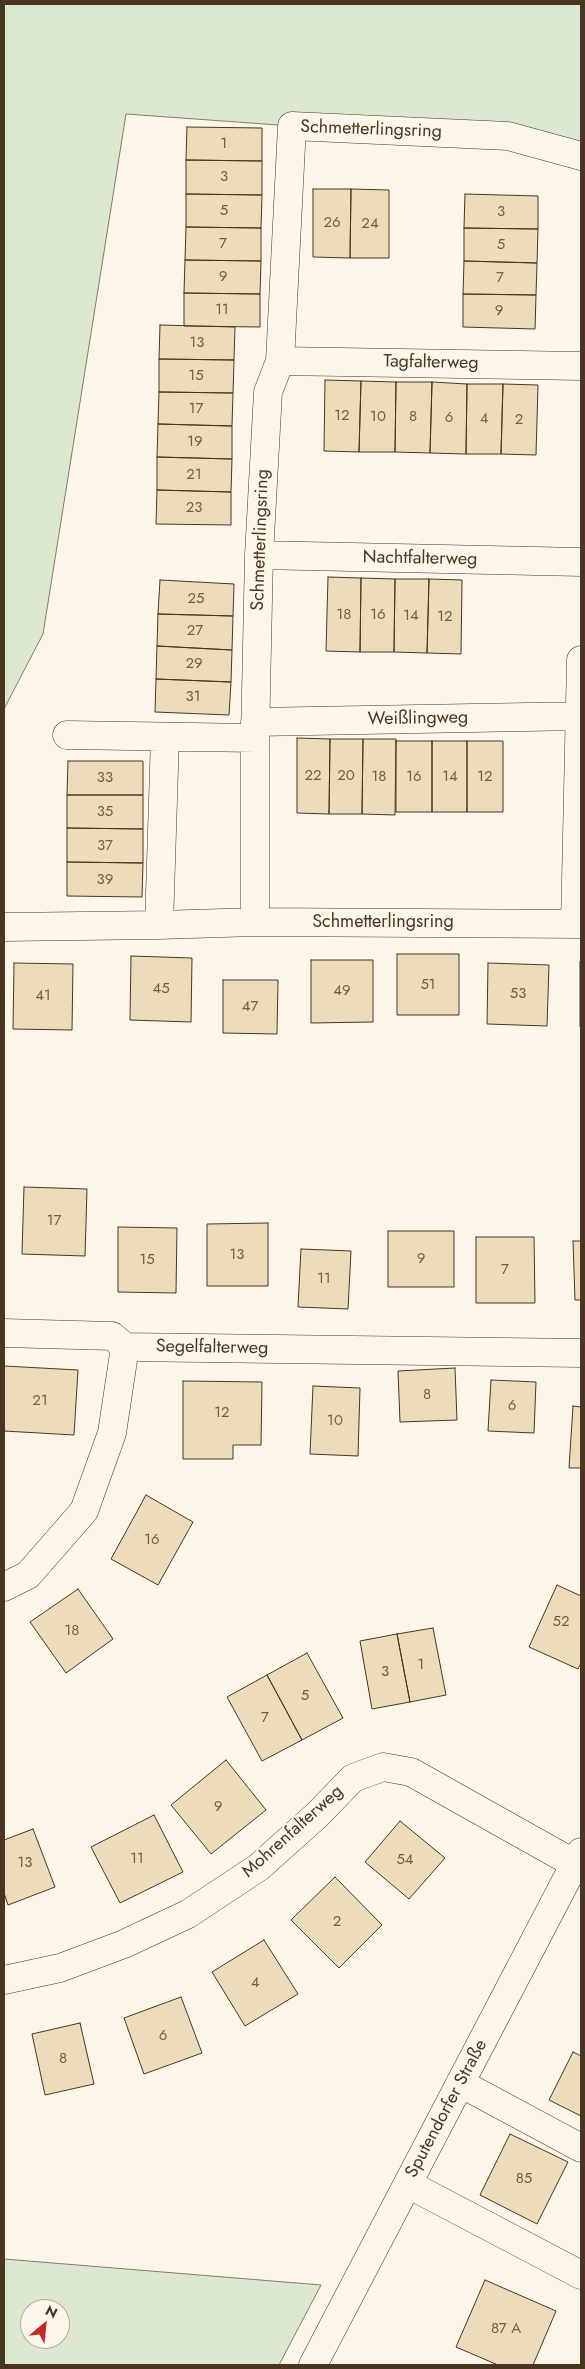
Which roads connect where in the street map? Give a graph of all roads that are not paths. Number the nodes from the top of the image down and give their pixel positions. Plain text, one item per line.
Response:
1 (581, 156) edge
2 (280, 361) junction
3 (581, 366) edge
4 (259, 555) junction
5 (581, 562) edge
6 (581, 660) edge
7 (581, 716) edge
8 (255, 730) junction
9 (67, 735) dead end
10 (165, 737) junction
11 (255, 922) junction
12 (578, 924) edge
13 (159, 925) junction
14 (4, 927) edge
15 (4, 1333) edge
16 (125, 1347) junction
17 (581, 1353) edge
18 (4, 1587) edge
19 (578, 1858) edge
20 (4, 1980) edge
21 (460, 2083) junction
22 (581, 2148) edge
23 (408, 2184) junction
24 (581, 2275) edge
25 (313, 2365) edge

1 - 2 street, Schmetterlingsring
2 - 3 street, Tagfalterweg
2 - 4 street, Schmetterlingsring
4 - 5 street, Nachtfalterweg
4 - 8 street, Schmetterlingsring
6 - 7 street
7 - 8 street, Weißlingweg
7 - 12 street
8 - 10 street, Weißlingweg
8 - 11 street, Schmetterlingsring
9 - 10 street, Weißlingweg
10 - 13 street
11 - 12 street, Schmetterlingsring
11 - 13 street
13 - 14 street
15 - 16 street
16 - 17 street, Segelfalterweg
16 - 18 street
19 - 20 street, Mohrenfalterweg
19 - 21 street, Sputendorfer Straße
21 - 22 street
21 - 23 street, Sputendorfer Straße
23 - 24 street
23 - 25 street, Sputendorfer Straße

